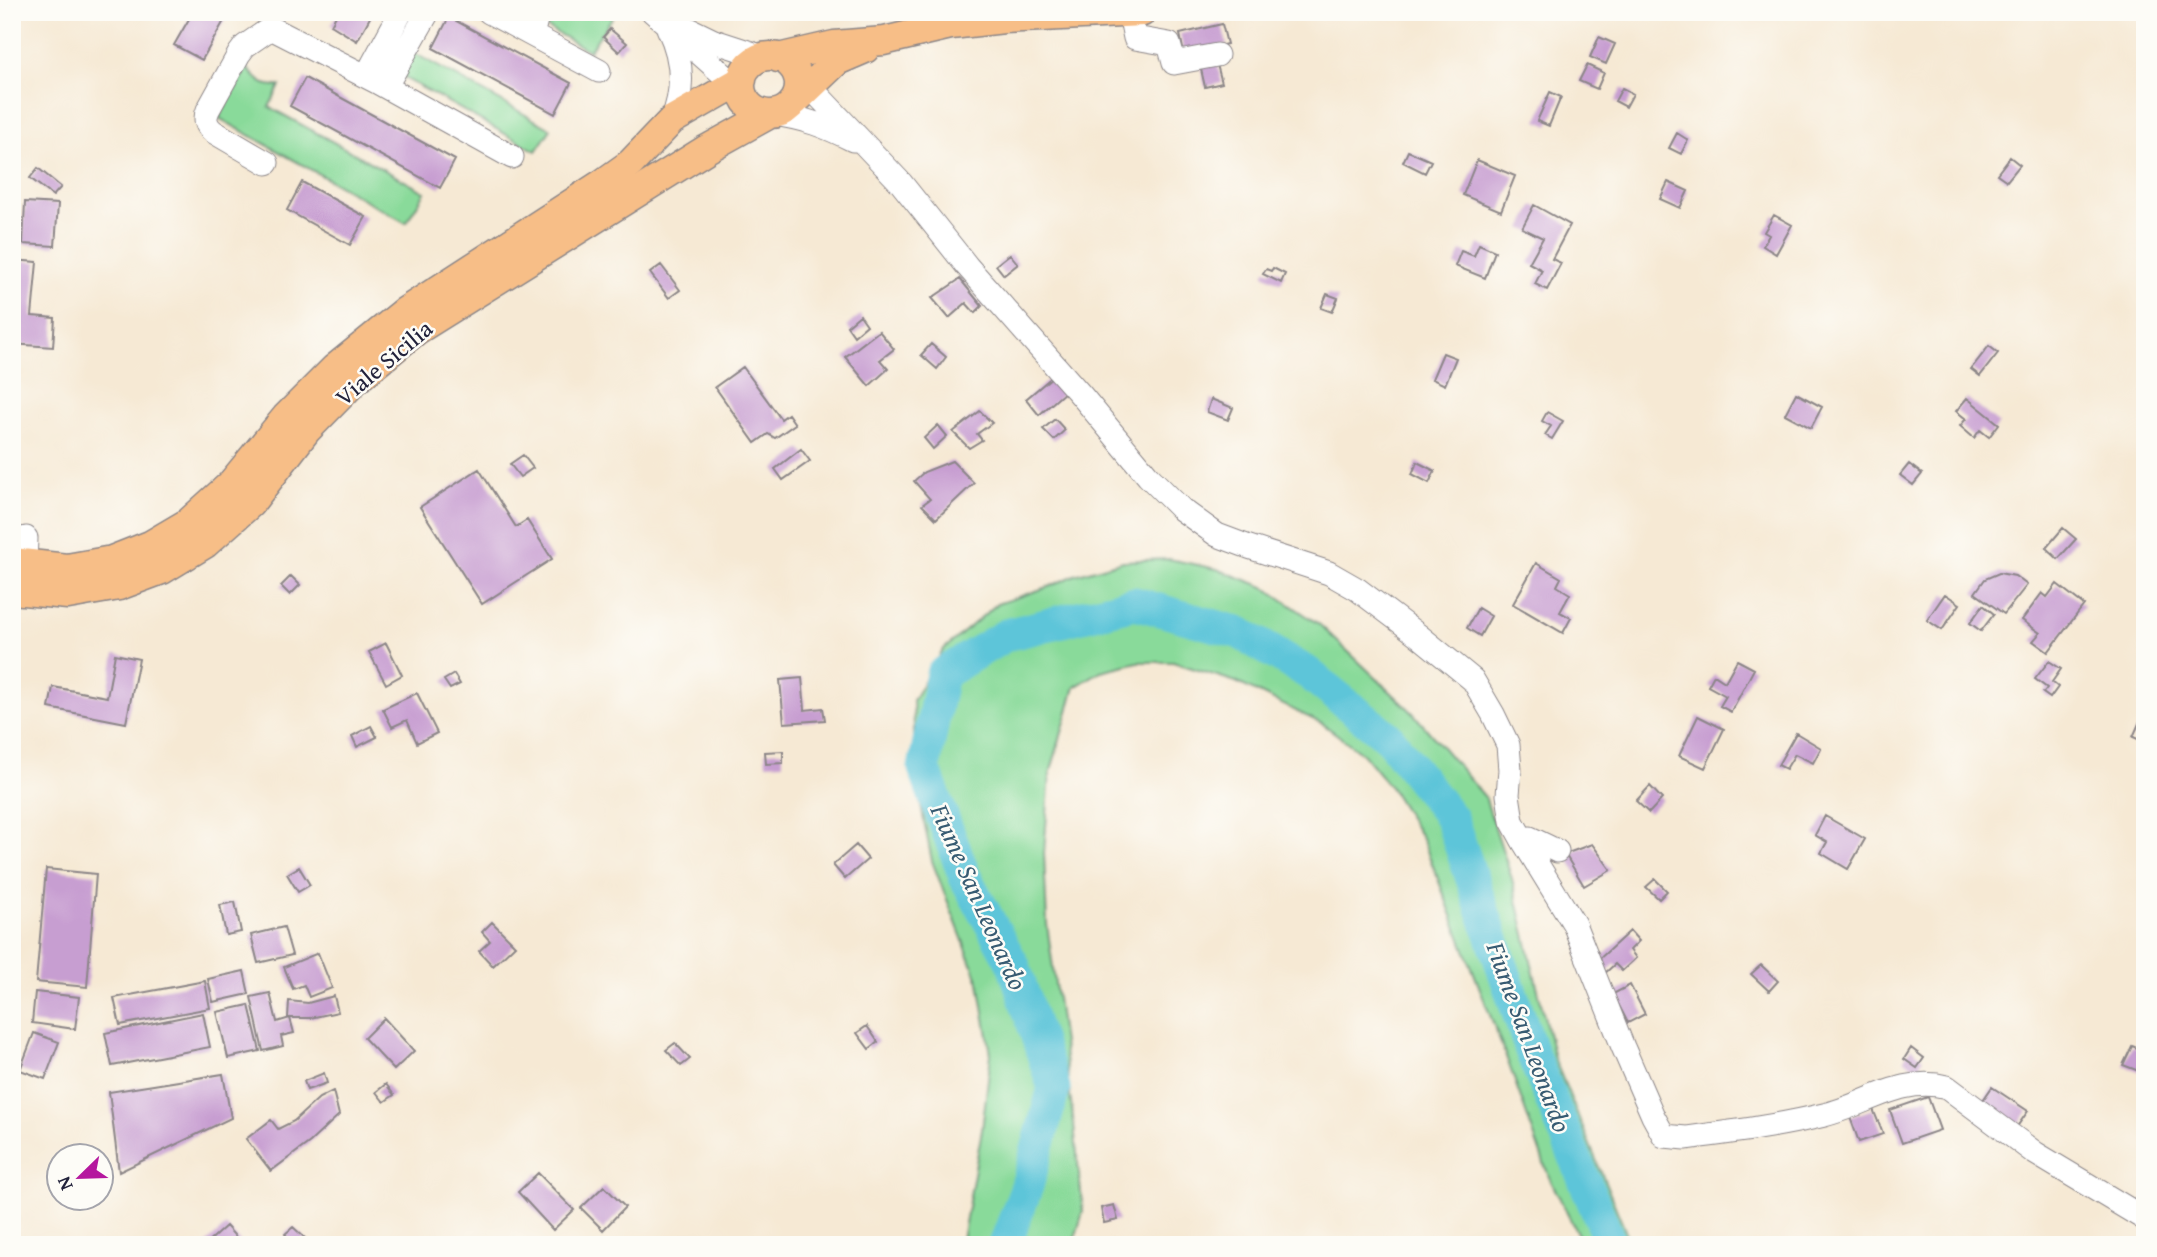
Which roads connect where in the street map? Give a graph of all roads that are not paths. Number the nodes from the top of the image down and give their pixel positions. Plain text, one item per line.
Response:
1 (401, 12) edge
2 (428, 12) edge
3 (489, 12) edge
4 (538, 12) edge
5 (1136, 13) edge
6 (658, 16) edge
7 (532, 35) junction
8 (884, 41) junction
9 (1217, 55) dead end
10 (599, 71) dead end
11 (375, 81) junction
12 (784, 86) junction
13 (740, 87) junction
14 (672, 120) junction
15 (870, 149) junction
16 (512, 157) dead end
17 (267, 163) dead end
18 (19, 564) edge
19 (1523, 841) junction
20 (1557, 851) dead end
21 (2145, 1219) edge

1 - 11 street
2 - 11 street
3 - 7 street
4 - 7 street
5 - 8 main road
5 - 9 street
6 - 12 street
6 - 13 street
6 - 14 street
7 - 10 street
8 - 12 main road
8 - 12 main road
11 - 16 street
11 - 17 street
12 - 13 main road
12 - 13 main road, Viale Sicilia
12 - 15 street
12 - 15 street
12 - 18 main road, Viale Sicilia
13 - 14 main road, Viale Sicilia
14 - 18 main road, Viale Sicilia
15 - 19 street
19 - 20 street
19 - 21 street

